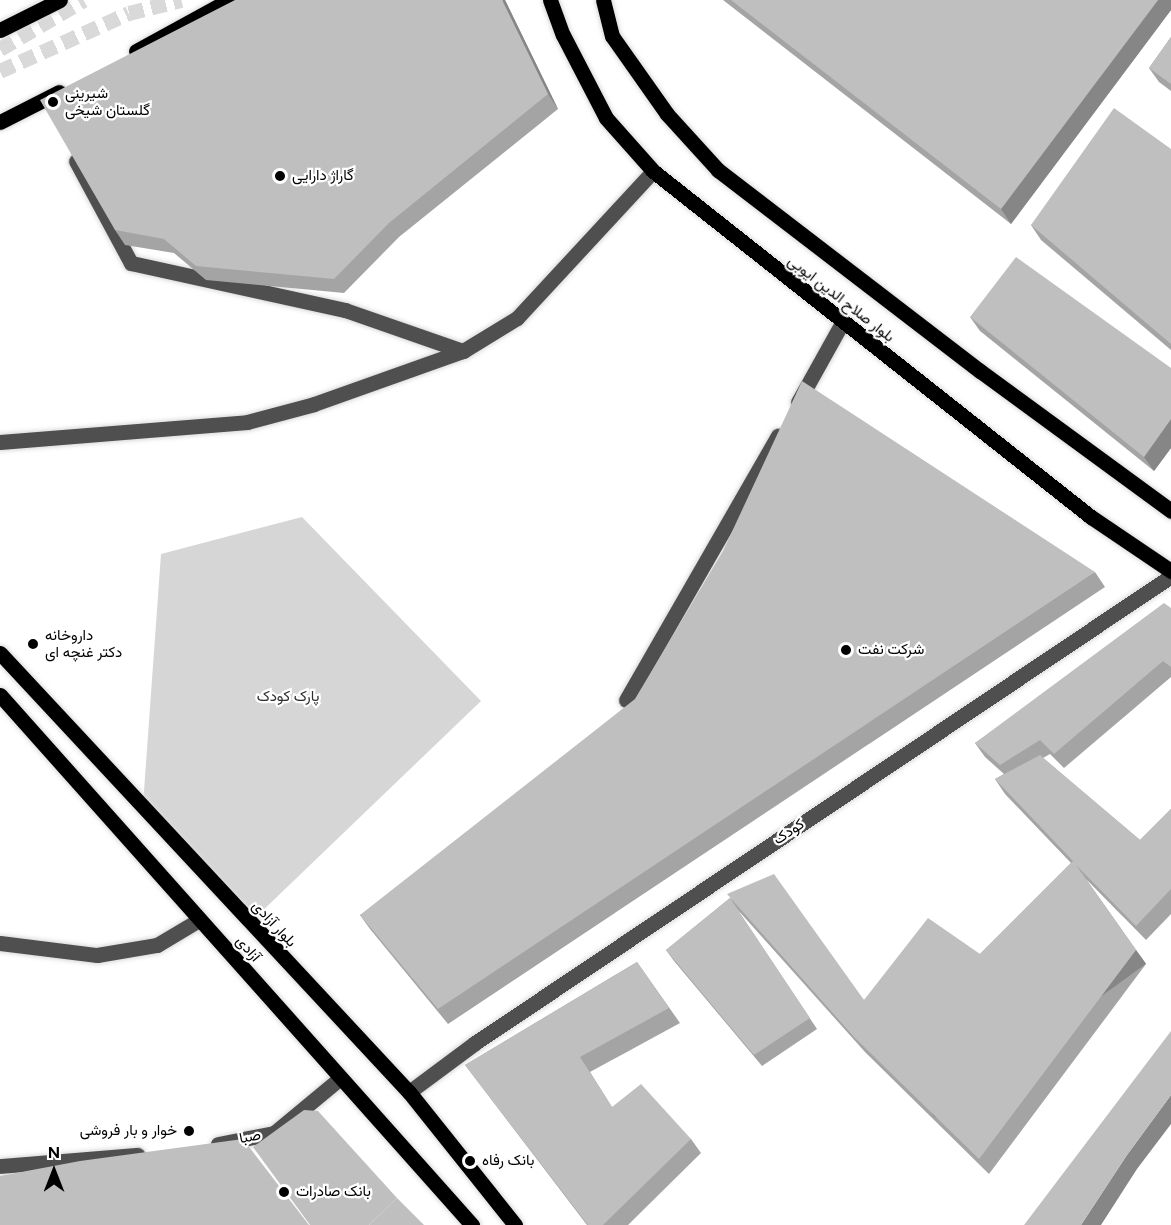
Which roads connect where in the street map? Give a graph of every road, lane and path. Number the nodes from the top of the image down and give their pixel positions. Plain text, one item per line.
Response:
1 (60, 0) edge
2 (229, 0) edge
3 (550, 0) edge
4 (603, 0) edge
5 (0, 30) edge
6 (120, 60) edge
7 (71, 86) edge
8 (0, 122) edge
9 (66, 144) edge
10 (653, 171) junction
11 (842, 323) junction
12 (463, 351) junction
13 (0, 442) edge
14 (1171, 511) edge
15 (1171, 571) edge
16 (1171, 576) edge
17 (0, 653) edge
18 (0, 695) edge
19 (626, 700) dead end
20 (199, 920) junction
21 (0, 943) edge
22 (339, 1079) junction
23 (409, 1092) junction
24 (199, 1147) edge
25 (153, 1153) edge
26 (0, 1166) edge
27 (472, 1225) edge
28 (515, 1225) edge

1 - 5 main road
2 - 6 main road
3 - 10 main road, بلوار صلاح الدین ایوبی
4 - 14 main road, بلوار صلاح الدین ایوبی
7 - 8 main road
9 - 12 street
10 - 11 main road, بلوار صلاح الدین ایوبی
10 - 12 street
11 - 15 main road, بلوار صلاح الدین ایوبی
11 - 19 street
12 - 13 street
16 - 23 street, کودک
17 - 23 main road, بلوار آزادی
18 - 20 main road, آزادی
20 - 21 street
20 - 22 main road, آزادی
22 - 24 street, صبا
22 - 27 main road, آزادی
23 - 28 main road, بلوار آزادی
25 - 26 street

